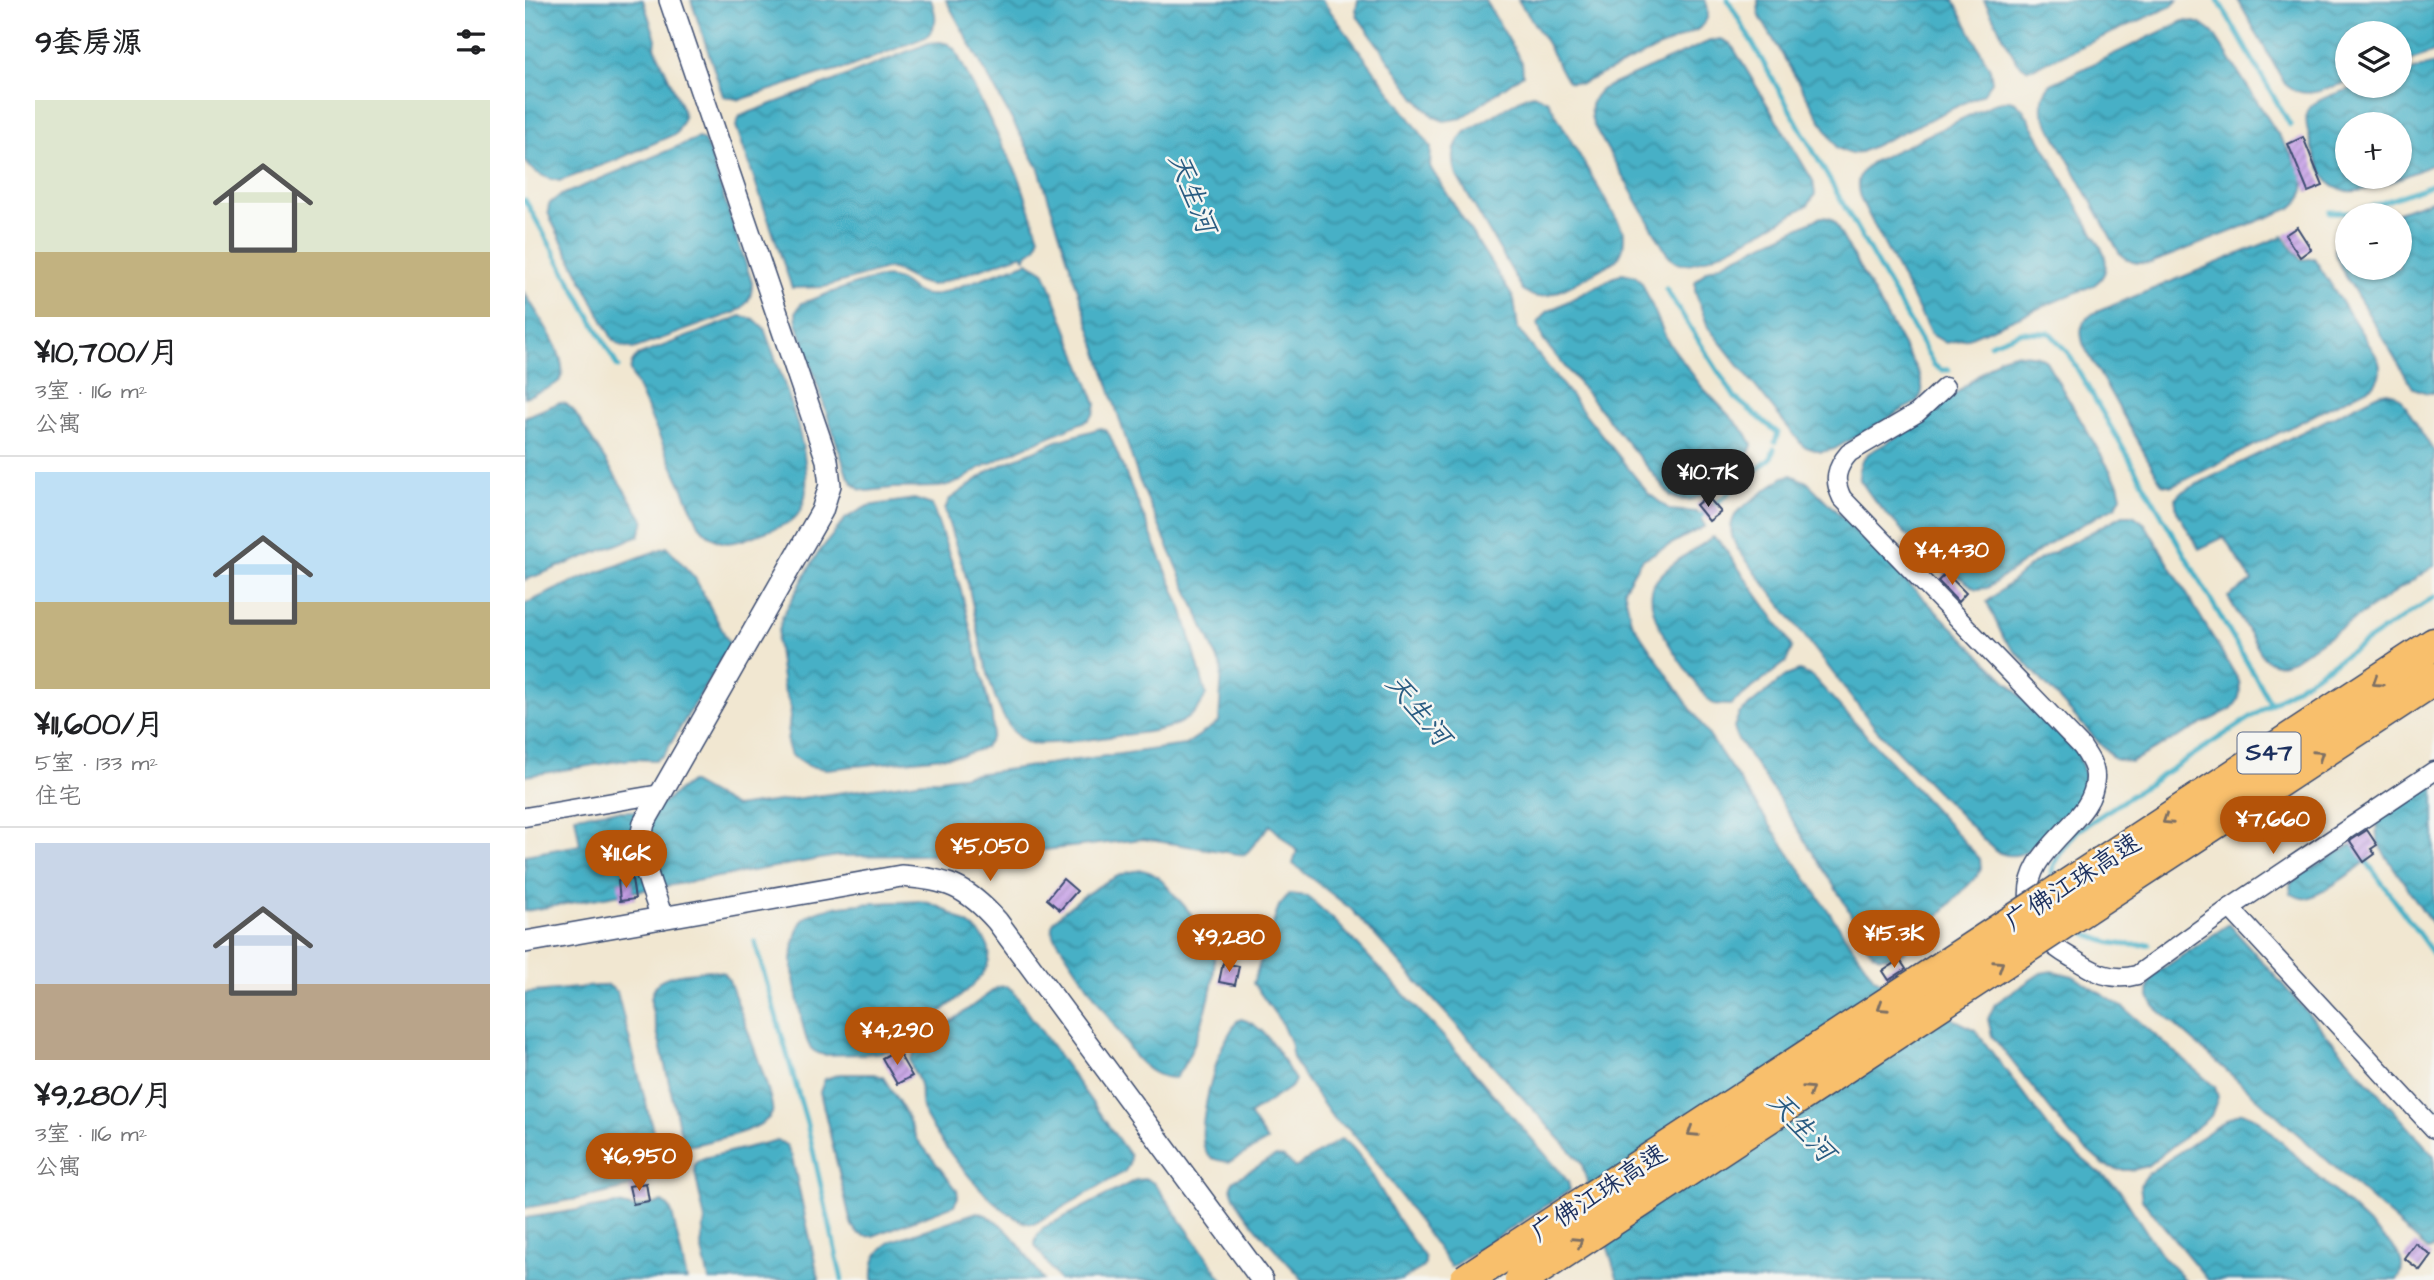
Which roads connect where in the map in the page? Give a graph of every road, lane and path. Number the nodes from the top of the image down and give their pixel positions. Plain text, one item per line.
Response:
1 (670, 0) edge
2 (1945, 387) dead end
3 (2434, 644) edge
4 (2434, 679) edge
5 (2434, 771) edge
6 (660, 794) junction
7 (525, 817) edge
8 (2111, 874) junction
9 (2230, 908) junction
10 (662, 918) junction
11 (525, 943) edge
12 (2434, 1129) edge
13 (1262, 1280) edge
14 (1466, 1280) edge
15 (1521, 1280) edge

1 - 6 street
2 - 9 street
3 -> 8 highway, 广佛江珠高速 / S47
8 -> 4 highway, 广佛江珠高速 / S47
5 - 9 street
6 - 7 street
6 - 10 street
8 -> 14 highway, 广佛江珠高速 / S47, bridge
15 -> 8 highway, 广佛江珠高速 / S47, bridge
9 - 12 street
10 - 11 street
10 - 13 street

